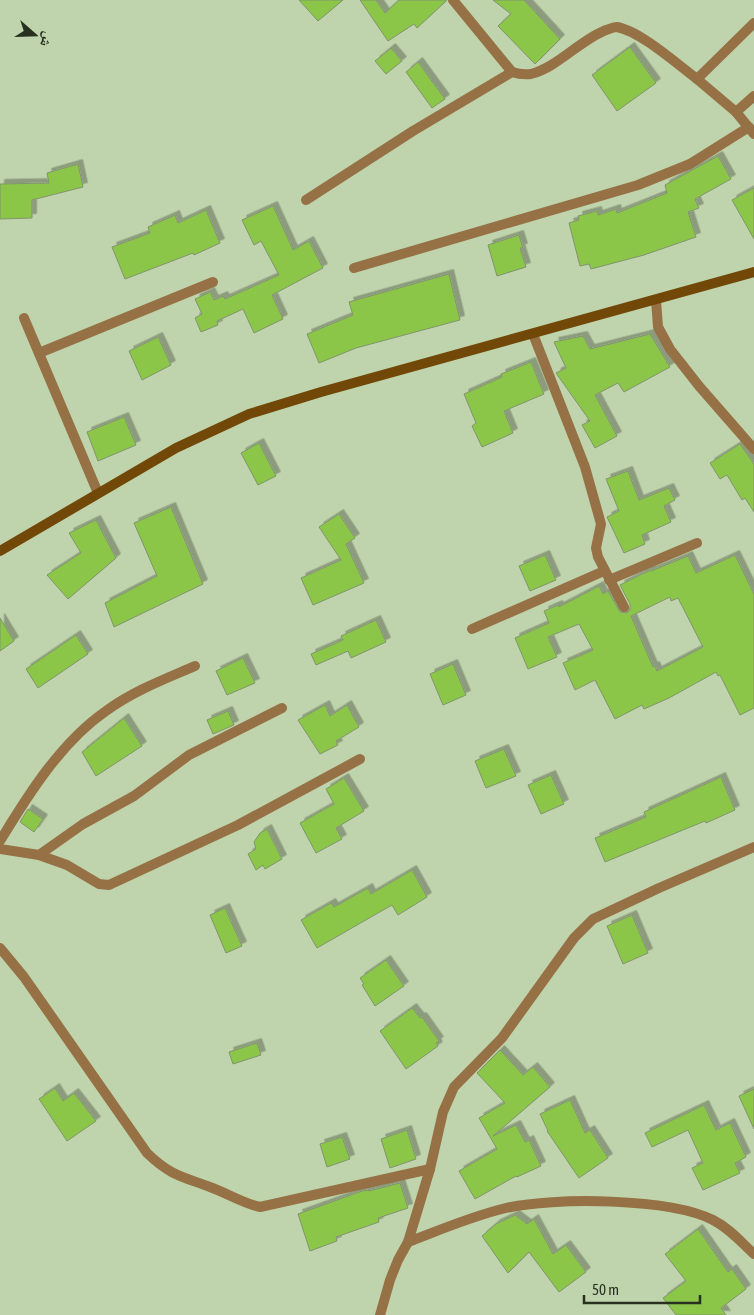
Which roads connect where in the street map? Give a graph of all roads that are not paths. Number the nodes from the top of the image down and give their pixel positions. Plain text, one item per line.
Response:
1 (453, 0) edge
2 (754, 23) edge
3 (512, 72) junction
4 (697, 79) junction
5 (754, 96) edge
6 (736, 112) junction
7 (751, 131) edge
8 (306, 200) dead end
9 (354, 268) dead end
10 (754, 272) edge
11 (213, 282) dead end
12 (656, 300) junction
13 (24, 318) dead end
14 (533, 334) junction
15 (39, 353) junction
16 (754, 449) edge
17 (98, 493) junction
18 (697, 543) dead end
19 (0, 551) edge
20 (607, 575) junction
21 (624, 607) dead end
22 (472, 629) dead end
23 (195, 666) dead end
24 (282, 708) dead end
25 (360, 759) dead end
26 (0, 841) edge
27 (754, 847) edge
28 (0, 849) edge
29 (39, 855) junction
30 (0, 948) edge
31 (430, 1169) junction
32 (408, 1242) junction
33 (754, 1254) edge
34 (380, 1315) edge

1 - 3 street
2 - 4 street
3 - 4 street
3 - 8 street
4 - 6 street
5 - 6 street
6 - 7 street
7 - 9 street
10 - 12 main road
11 - 15 street
12 - 14 main road
12 - 16 street
13 - 15 street
14 - 17 main road
14 - 20 street
15 - 17 street
17 - 19 main road
18 - 20 street
20 - 21 street
20 - 22 street
23 - 26 street
24 - 29 street
25 - 29 street
27 - 31 street
28 - 29 street
30 - 31 street
31 - 32 street
32 - 33 street
32 - 34 street

